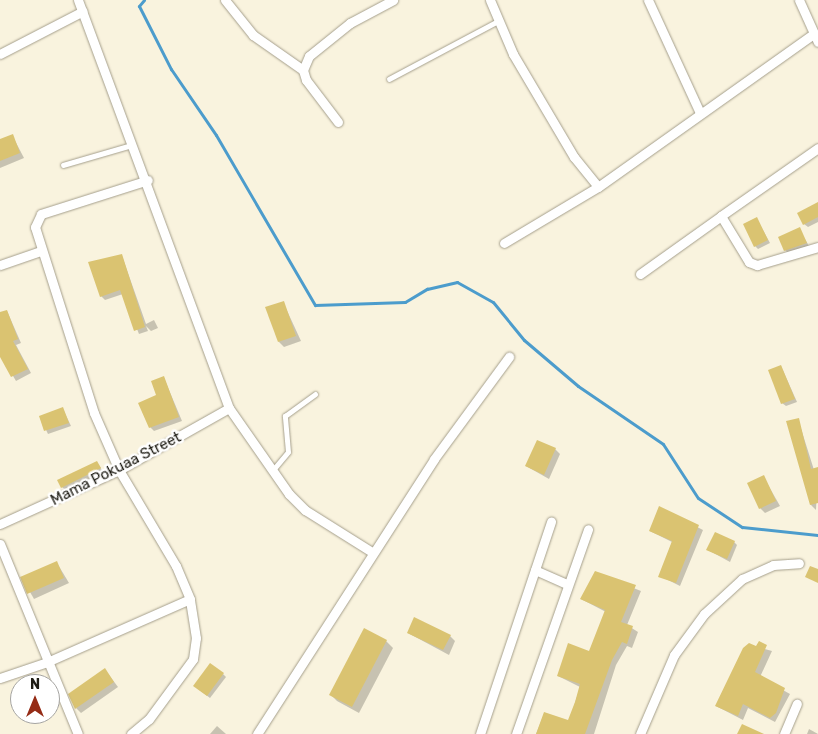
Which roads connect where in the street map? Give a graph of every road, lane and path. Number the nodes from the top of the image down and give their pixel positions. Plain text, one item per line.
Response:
1 (78, 0) edge
2 (225, 0) edge
3 (393, 0) edge
4 (490, 0) edge
5 (648, 0) edge
6 (799, 0) edge
7 (83, 11) junction
8 (498, 21) junction
9 (812, 35) junction
10 (818, 42) edge
11 (0, 54) edge
12 (303, 70) junction
13 (389, 79) dead end
14 (700, 113) junction
15 (338, 122) dead end
16 (135, 144) junction
17 (818, 148) edge
18 (63, 165) dead end
19 (148, 180) junction
20 (598, 187) junction
21 (721, 216) junction
22 (504, 243) dead end
23 (818, 247) edge
24 (41, 251) junction
25 (0, 265) edge
26 (640, 274) dead end
27 (509, 357) dead end
28 (315, 394) dead end
29 (229, 408) junction
30 (119, 470) junction
31 (272, 470) junction
32 (551, 522) dead end
33 (0, 524) edge
34 (588, 529) dead end
35 (0, 544) edge
36 (372, 552) junction
37 (799, 563) dead end
38 (535, 570) junction
39 (567, 584) junction
40 (190, 599) junction
41 (47, 662) junction
42 (0, 678) edge
43 (797, 704) dead end
44 (78, 734) edge
45 (131, 734) edge
46 (257, 734) edge
47 (480, 734) edge
48 (516, 734) edge
49 (640, 734) edge
50 (784, 734) edge

1 - 7 street
2 - 12 street
3 - 12 street
4 - 8 street
5 - 14 street
6 - 9 street
7 - 11 street
7 - 16 street
8 - 13 lane
8 - 20 street
9 - 10 street
9 - 14 street
12 - 15 street
14 - 20 street
16 - 18 lane
16 - 19 street
17 - 21 street
19 - 24 street
19 - 29 street
20 - 22 street
21 - 23 street
21 - 26 street
24 - 25 street
24 - 30 street
27 - 36 street
28 - 31 lane
29 - 30 street, Mama Pokuaa Street
29 - 31 street
30 - 33 street, Mama Pokuaa Street
30 - 40 street
31 - 36 street
32 - 38 street
34 - 39 street
35 - 41 street
36 - 46 street
37 - 49 street
38 - 39 street
38 - 47 street
39 - 48 street
40 - 41 street
40 - 45 street
41 - 42 street
41 - 44 street
43 - 50 street

